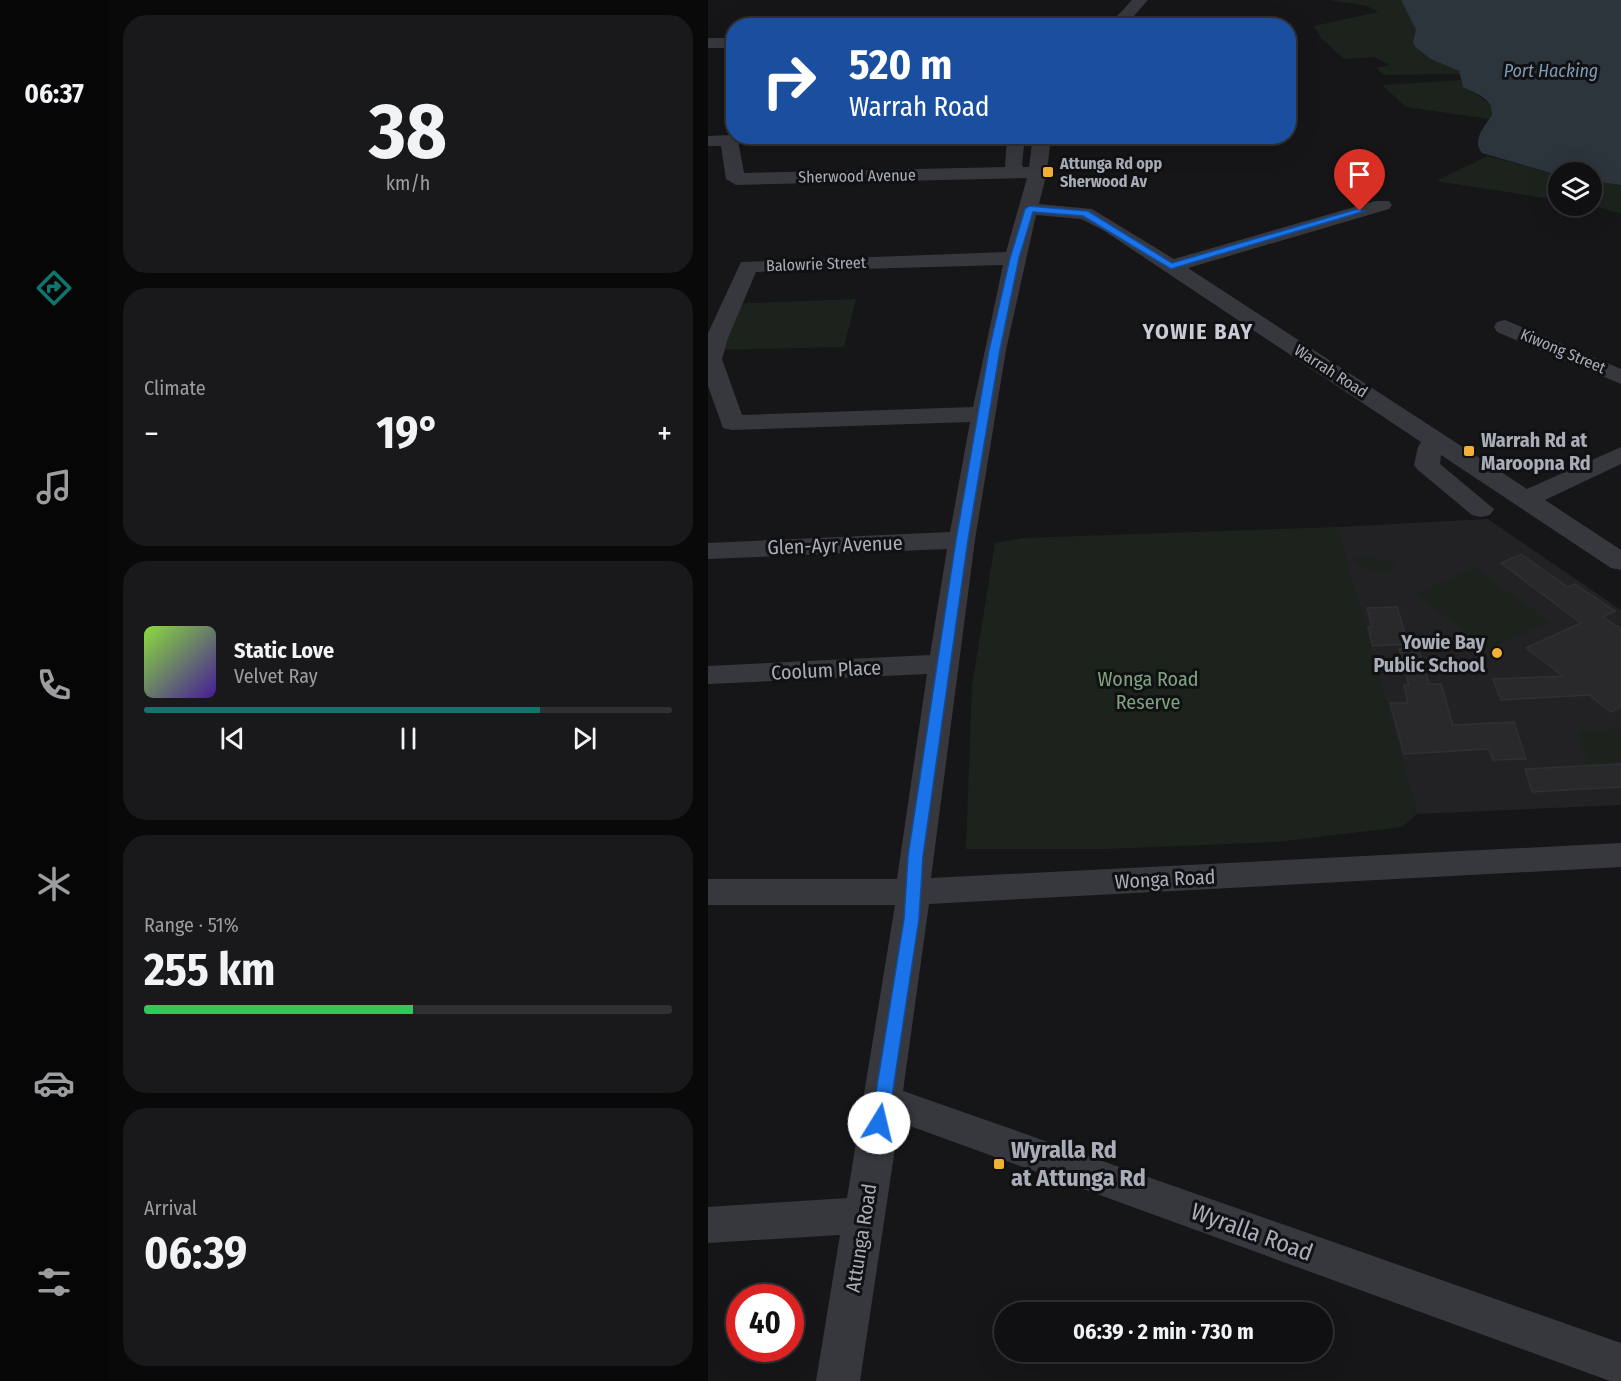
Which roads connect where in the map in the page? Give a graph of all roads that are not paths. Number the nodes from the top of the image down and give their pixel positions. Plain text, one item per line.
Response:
1 (1140, 0) edge
2 (1123, 18) edge
3 (708, 43) edge
4 (726, 43) edge
5 (726, 137) edge
6 (708, 141) edge
7 (732, 144) edge
8 (1015, 144) edge
9 (1041, 144) edge
10 (1016, 172) junction
11 (1038, 172) junction
12 (1382, 204) dead end
13 (1029, 209) junction
14 (1015, 258) junction
15 (1171, 266) junction
16 (1505, 327) dead end
17 (712, 338) edge
18 (1621, 377) edge
19 (983, 414) junction
20 (1441, 442) junction
21 (1621, 454) edge
22 (1527, 499) junction
23 (1481, 509) dead end
24 (962, 540) junction
25 (708, 551) edge
26 (1621, 562) edge
27 (943, 664) junction
28 (708, 675) edge
29 (1621, 855) edge
30 (708, 892) edge
31 (912, 892) junction
32 (883, 1100) junction
33 (865, 1215) junction
34 (708, 1225) edge
35 (1621, 1364) edge
36 (838, 1381) edge

1 - 2 street
3 - 4 street
5 - 6 street, Sherwood Avenue
7 - 10 street, Sherwood Avenue
8 - 10 street
9 - 11 street, Attunga Road
10 - 11 street, Sherwood Avenue
11 - 13 street, Attunga Road
12 - 15 street
13 - 14 street, Attunga Road
13 - 15 street, Warrah Road
14 - 17 street, Balowrie Street
14 - 19 street, Attunga Road
15 - 20 street, Warrah Road
16 - 18 street, Kiwong Street
17 - 19 street, Balowrie Street
19 - 24 street, Attunga Road
20 - 22 street, Warrah Road
20 - 23 street
21 - 22 street
22 - 26 street, Warrah Road
24 - 25 street, Glen-Ayr Avenue
24 - 27 street, Attunga Road
27 - 28 street, Coolum Place
27 - 31 street, Attunga Road
29 - 31 street, Wonga Road
30 - 31 street, Wonga Road
31 - 32 street, Attunga Road
32 - 33 street, Attunga Road
32 - 35 street, Wyralla Road
33 - 34 street
33 - 36 street, Attunga Road

